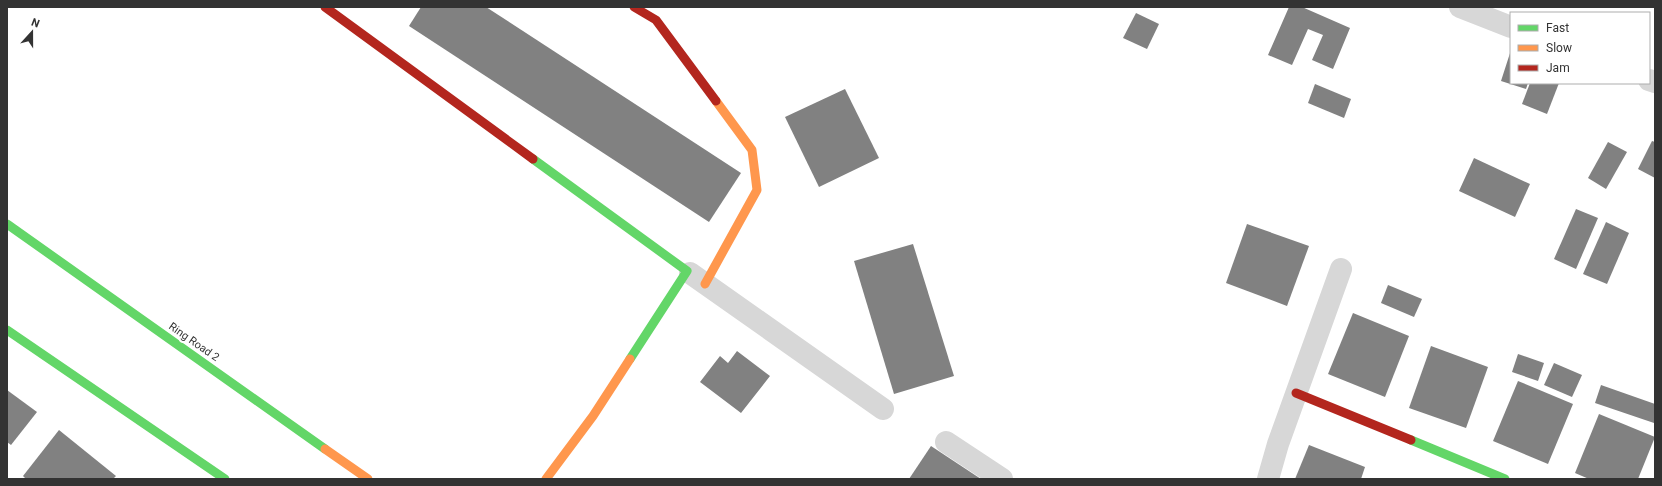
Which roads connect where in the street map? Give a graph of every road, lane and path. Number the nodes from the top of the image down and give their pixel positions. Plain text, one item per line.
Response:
1 (325, 7) edge
2 (634, 7) edge
3 (1460, 7) edge
4 (1510, 27) edge
5 (7, 224) edge
6 (1341, 269) dead end
7 (687, 271) junction
8 (705, 284) junction
9 (7, 330) edge
10 (1296, 393) junction
11 (883, 409) dead end
12 (946, 442) dead end
13 (225, 479) edge
14 (368, 479) edge
15 (546, 479) edge
16 (1002, 479) edge
17 (1268, 479) edge
18 (1505, 479) edge

1 - 7 street
2 - 8 street
3 - 4 street
5 - 14 street, Ring Road 2
6 - 10 street
7 - 8 street
7 - 15 street
8 - 11 street
9 - 13 street
10 - 17 street
10 - 18 street
12 - 16 street

